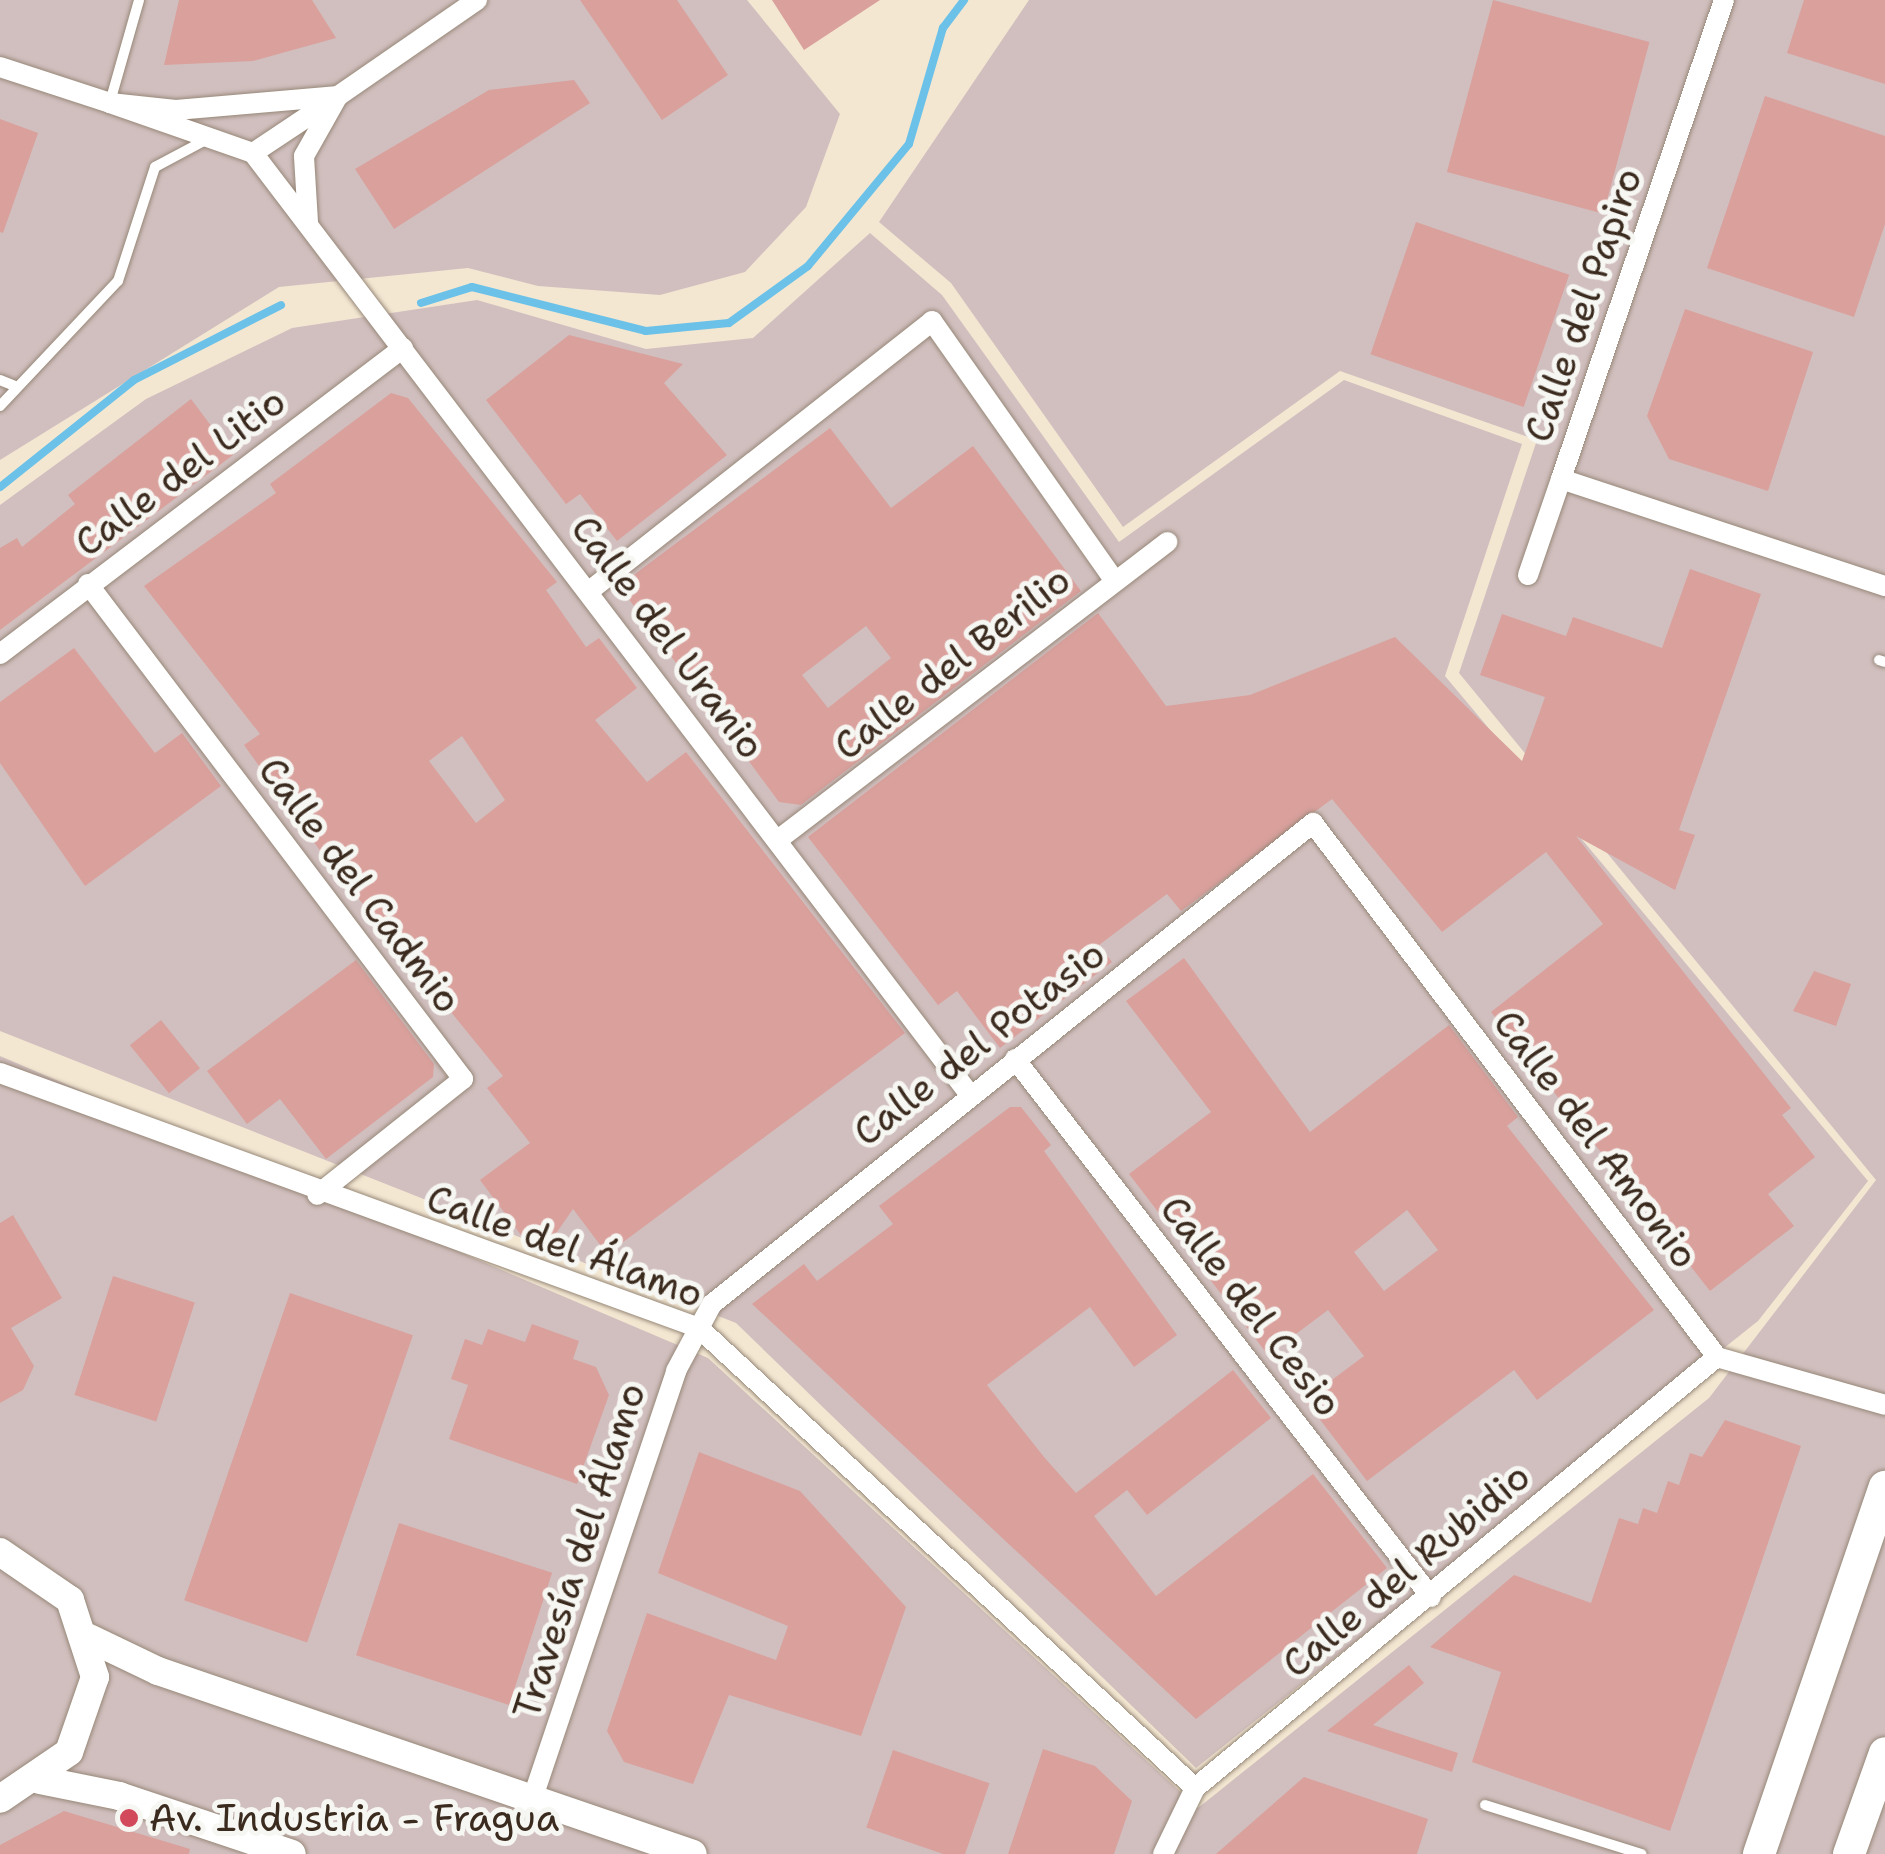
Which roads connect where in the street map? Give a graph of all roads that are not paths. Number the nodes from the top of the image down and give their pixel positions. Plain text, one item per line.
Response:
1 (139, 0) edge
2 (478, 0) edge
3 (1724, 0) edge
4 (0, 66) edge
5 (338, 96) junction
6 (110, 104) junction
7 (204, 141) junction
8 (253, 153) junction
9 (308, 224) junction
10 (403, 348) junction
11 (0, 380) edge
12 (16, 387) junction
13 (0, 406) edge
14 (1561, 479) junction
15 (1168, 542) dead end
16 (1528, 575) dead end
17 (1115, 581) junction
18 (88, 584) junction
19 (1885, 586) edge
20 (588, 592) junction
21 (0, 654) edge
22 (1313, 822) joint
23 (779, 840) junction
24 (1015, 1059) junction
25 (0, 1073) edge
26 (970, 1095) junction
27 (317, 1195) junction
28 (699, 1328) junction
29 (1716, 1357) junction
30 (1885, 1405) edge
31 (1885, 1487) edge
32 (0, 1552) edge
33 (1431, 1596) junction
34 (89, 1638) junction
35 (1885, 1753) edge
36 (40, 1780) junction
37 (1195, 1788) junction
38 (0, 1799) edge
39 (532, 1800) junction
40 (1485, 1805) dead end
41 (292, 1854) edge
42 (693, 1854) edge
43 (1163, 1854) edge
44 (1642, 1854) edge
45 (1759, 1854) edge
46 (1850, 1854) edge

1 - 6 lane
2 - 5 street
3 - 14 street, Calle del Papiro
4 - 6 street
5 - 6 street
5 - 8 street
5 - 9 street
6 - 7 street
7 - 8 street
7 - 12 lane
8 - 9 street, Calle del Uranio
9 - 10 street, Calle del Uranio
10 - 18 street, Calle del Litio
10 - 20 street, Calle del Uranio
11 - 12 lane
12 - 13 lane
14 - 16 street
14 - 19 street, Calle del Papiro
15 - 17 street, Calle del Berilio
17 - 20 street
17 - 23 street, Calle del Berilio
18 - 21 street, Calle del Litio
18 - 27 street, Calle del Cadmio
20 - 23 street, Calle del Uranio
22 - 24 street, Calle del Potasio
22 - 29 street, Calle del Amonio
23 - 26 street, Calle del Uranio
24 - 26 street, Calle del Potasio
24 - 33 street, Calle del Cesio
25 - 27 street, Calle del Álamo
26 - 28 street, Calle del Potasio
27 - 28 street, Calle del Álamo
28 - 37 street, Calle del Álamo
28 - 39 street, Travesía del Álamo
29 - 30 street
29 - 33 street, Calle del Rubidio
31 - 45 main road
32 - 34 street
33 - 37 street, Calle del Rubidio
34 - 36 street
34 - 39 street
35 - 46 main road
36 - 38 street
36 - 41 street
37 - 43 street, Calle del Rubidio
39 - 42 street
40 - 44 lane

